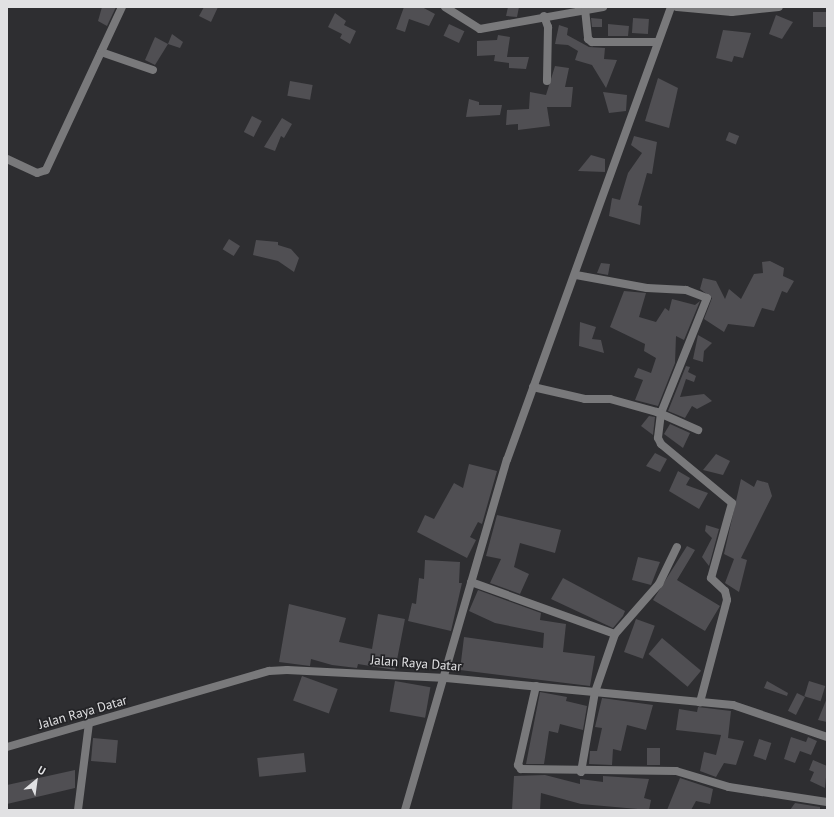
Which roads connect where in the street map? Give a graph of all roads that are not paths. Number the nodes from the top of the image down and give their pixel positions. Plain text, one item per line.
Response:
1 (122, 7) edge
2 (445, 7) edge
3 (603, 7) edge
4 (671, 7) edge
5 (677, 7) edge
6 (779, 7) edge
7 (585, 9) junction
8 (544, 16) junction
9 (656, 42) junction
10 (101, 52) junction
11 (152, 70) dead end
12 (547, 81) dead end
13 (7, 159) edge
14 (576, 274) junction
15 (533, 387) junction
16 (661, 413) junction
17 (698, 430) dead end
18 (677, 547) dead end
19 (471, 582) junction
20 (615, 634) junction
21 (446, 678) junction
22 (536, 686) junction
23 (595, 692) junction
24 (700, 702) junction
25 (89, 723) junction
26 (827, 737) edge
27 (7, 747) edge
28 (581, 772) junction
29 (827, 802) edge
30 (78, 810) edge
31 (405, 810) edge

1 - 10 street
2 - 8 street
3 - 7 street
4 - 9 street
5 - 6 street
7 - 8 street
7 - 9 street
8 - 12 street
9 - 14 street
10 - 11 street
10 - 13 street
14 - 15 street
14 - 16 street
15 - 16 street
15 - 19 street
16 - 17 street
16 - 24 street
18 - 20 street
19 - 20 street
19 - 21 street
20 - 23 street
21 - 22 street, Jalan Raya Datar
21 - 25 street, Jalan Raya Datar
21 - 31 street
22 - 23 street, Jalan Raya Datar
22 - 28 street
23 - 24 street, Jalan Raya Datar
23 - 28 street
24 - 26 street, Jalan Raya Datar
25 - 27 street, Jalan Raya Datar
25 - 30 street
28 - 29 street

